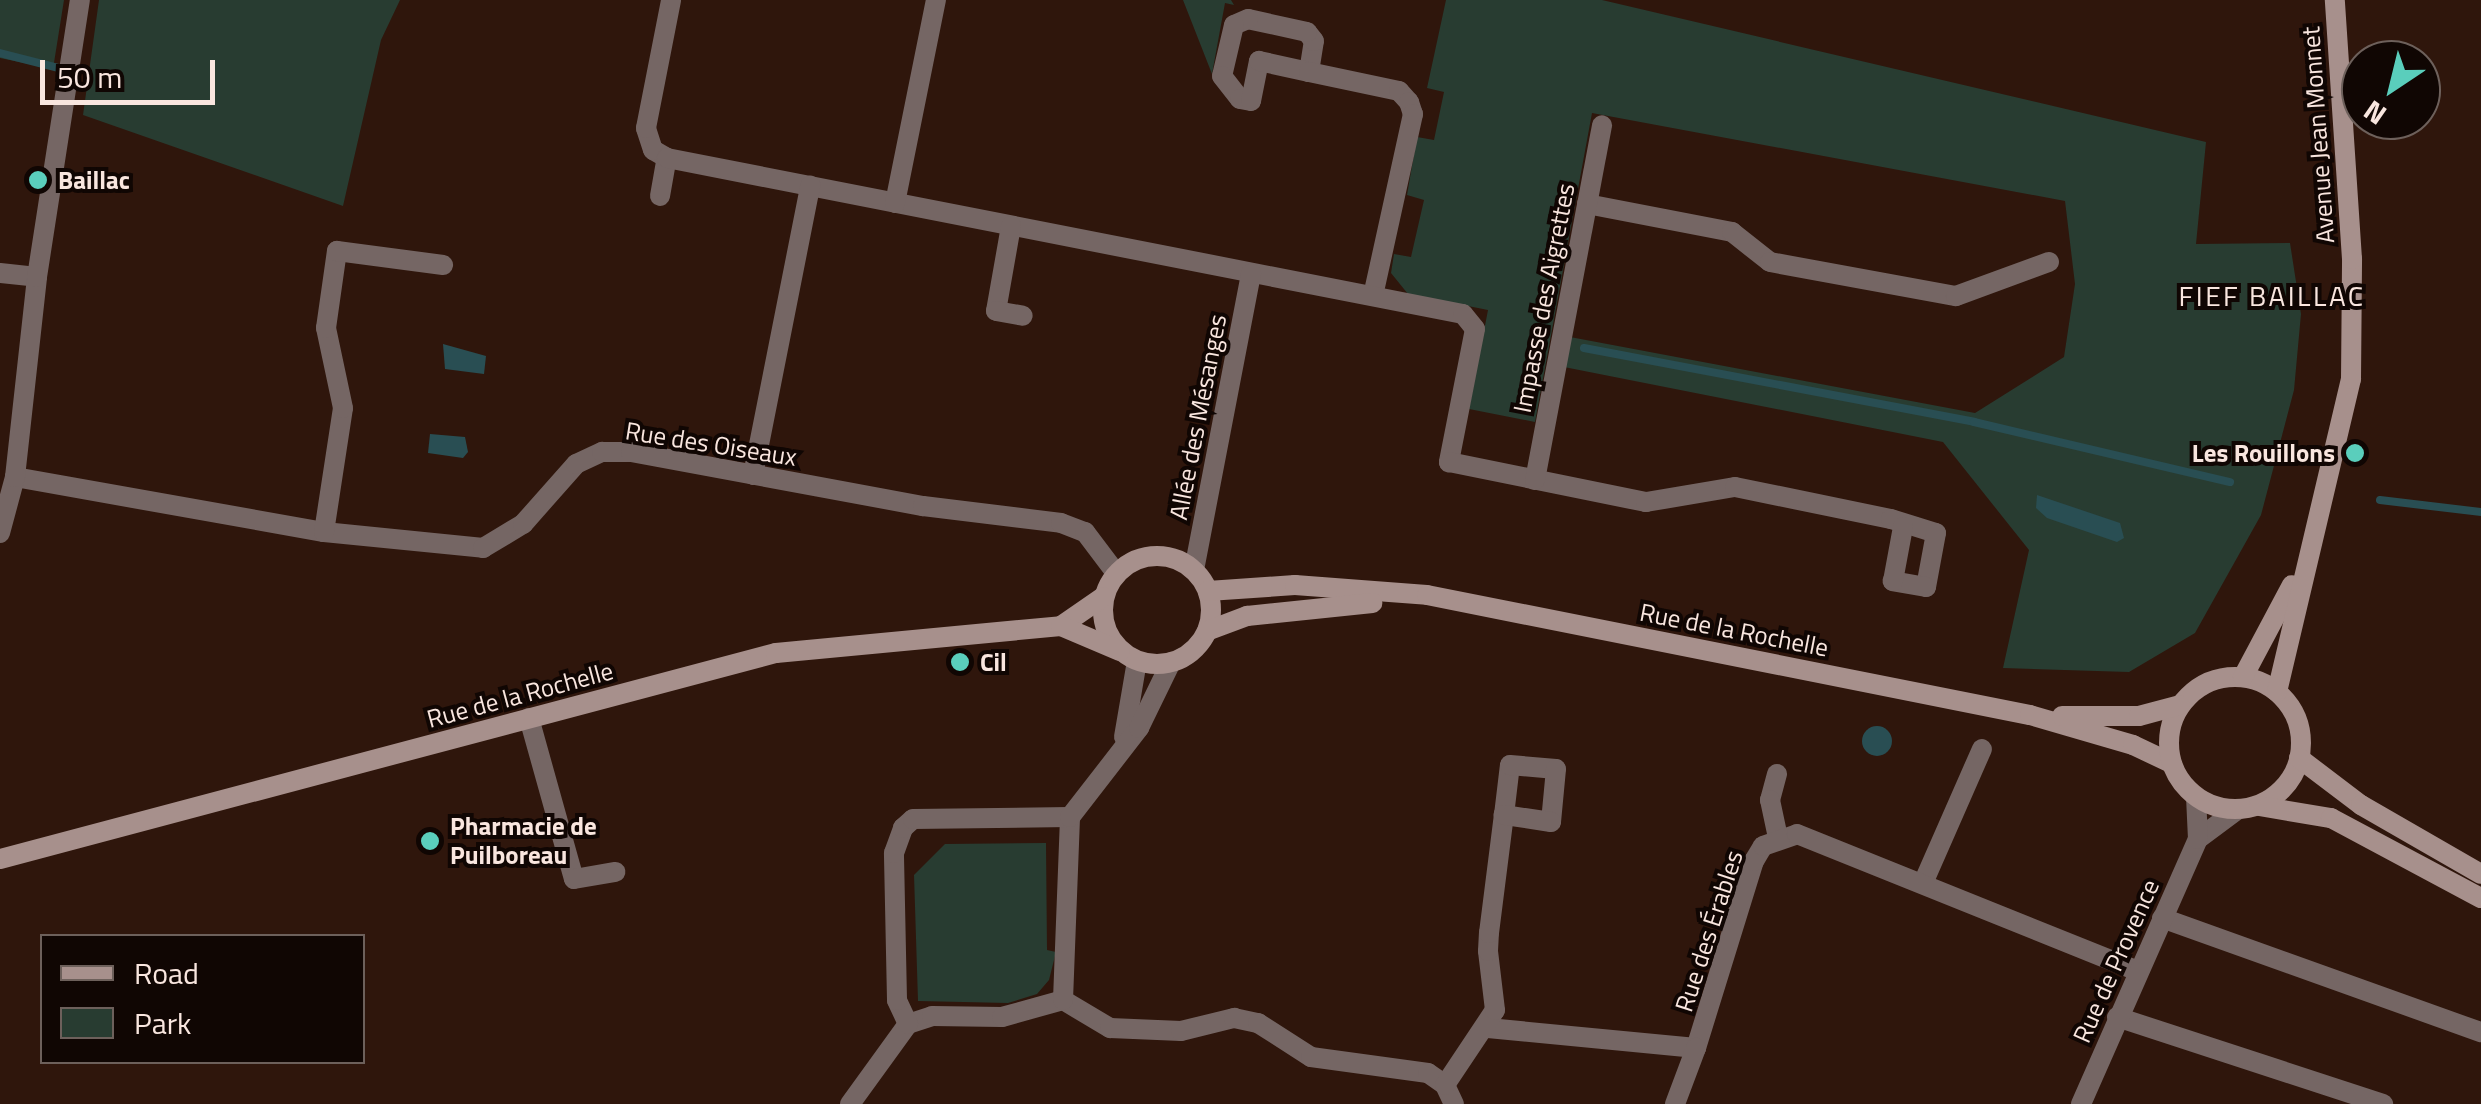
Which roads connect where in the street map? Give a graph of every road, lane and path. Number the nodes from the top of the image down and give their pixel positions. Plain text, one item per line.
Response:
1 (80, 0) edge
2 (670, 0) edge
3 (936, 0) edge
4 (2334, 0) edge
5 (1309, 72) junction
6 (1602, 125) dead end
7 (667, 158) junction
8 (810, 186) junction
9 (660, 196) dead end
10 (896, 203) junction
11 (1587, 204) junction
12 (1011, 226) junction
13 (2049, 262) dead end
14 (443, 265) dead end
15 (0, 273) edge
16 (1251, 273) junction
17 (37, 277) junction
18 (1374, 296) junction
19 (1023, 316) dead end
20 (753, 475) junction
21 (15, 477) junction
22 (1534, 480) junction
23 (1903, 527) dead end
24 (0, 532) edge
25 (324, 532) junction
26 (2304, 561) junction
27 (1194, 570) junction
28 (1116, 572) junction
29 (1208, 590) junction
30 (1428, 595) junction
31 (1103, 597) junction
32 (1062, 626) junction
33 (1207, 630) junction
34 (1129, 656) junction
35 (1171, 662) junction
36 (2243, 678) junction
37 (2277, 692) junction
38 (2180, 706) junction
39 (2030, 714) junction
40 (529, 718) junction
41 (1121, 745) junction
42 (1982, 749) dead end
43 (2300, 758) junction
44 (2171, 763) junction
45 (1777, 774) dead end
46 (2196, 798) junction
47 (2247, 808) junction
48 (1504, 815) dead end
49 (1070, 817) junction
50 (1778, 838) junction
51 (2198, 839) junction
52 (0, 859) edge
53 (615, 872) dead end
54 (2481, 874) edge
55 (1924, 882) junction
56 (2481, 898) edge
57 (2162, 918) junction
58 (2137, 971) junction
59 (1063, 1000) junction
60 (2117, 1017) junction
61 (908, 1024) junction
62 (1488, 1028) junction
63 (2481, 1032) edge
64 (1696, 1048) junction
65 (1449, 1095) edge
66 (2332, 1096) edge
67 (850, 1104) edge
68 (1675, 1104) edge
69 (2082, 1104) edge
70 (2383, 1104) edge

1 - 17 street
2 - 7 street
3 - 10 street
4 - 26 main road, Avenue Jean Monnet
5 - 5 street
5 - 18 street
6 - 11 street, Impasse des Aigrettes
7 - 8 street
7 - 9 street
8 - 10 street
8 - 20 street
10 - 12 street
11 - 13 street
11 - 22 street, Impasse des Aigrettes
12 - 16 street
12 - 19 street
14 - 25 street
15 - 17 street
16 - 18 street
16 - 27 street, Allée des Mésanges
17 - 21 street
18 - 22 street
20 - 25 street, Rue des Oiseaux
20 - 28 street, Rue des Oiseaux
21 - 24 street
21 - 25 street, Rue des Oiseaux
22 - 23 street
26 - 36 main road, Avenue Jean Monnet
26 - 37 main road, Avenue Jean Monnet
27 - 28 main road
27 - 29 main road
28 - 31 main road
29 - 30 main road, Rue de la Rochelle
29 - 33 main road
30 - 33 main road, Rue de la Rochelle
30 - 39 main road, Rue de la Rochelle
31 - 32 main road
31 - 34 main road
32 - 34 main road, Rue de la Rochelle
32 - 40 main road, Rue de la Rochelle
33 - 35 main road
34 - 35 main road
34 - 41 street
35 - 41 street
36 - 37 main road
36 - 38 main road
37 - 43 main road
38 - 39 main road, Rue de la Rochelle
38 - 44 main road
39 - 44 main road, Rue de la Rochelle
40 - 52 main road, Rue de la Rochelle
40 - 53 street
41 - 49 street
42 - 55 street
43 - 47 main road
43 - 54 main road
44 - 46 main road
45 - 50 street, Rue des Érables
46 - 47 main road
46 - 51 street, Rue de Provence
47 - 51 street, Rue de Provence
47 - 56 main road
48 - 62 street
49 - 59 street
49 - 61 street
50 - 55 street, Rue des Érables
50 - 64 street, Rue des Érables
51 - 57 street, Rue de Provence
55 - 58 street, Rue des Érables
57 - 58 street, Rue de Provence
57 - 63 street
58 - 60 street, Rue de Provence
59 - 61 street
59 - 65 street
60 - 66 street
60 - 69 street, Rue de Provence
61 - 67 street
62 - 64 street, Rue des Érables
62 - 65 street
64 - 68 street, Rue des Érables
66 - 70 street

